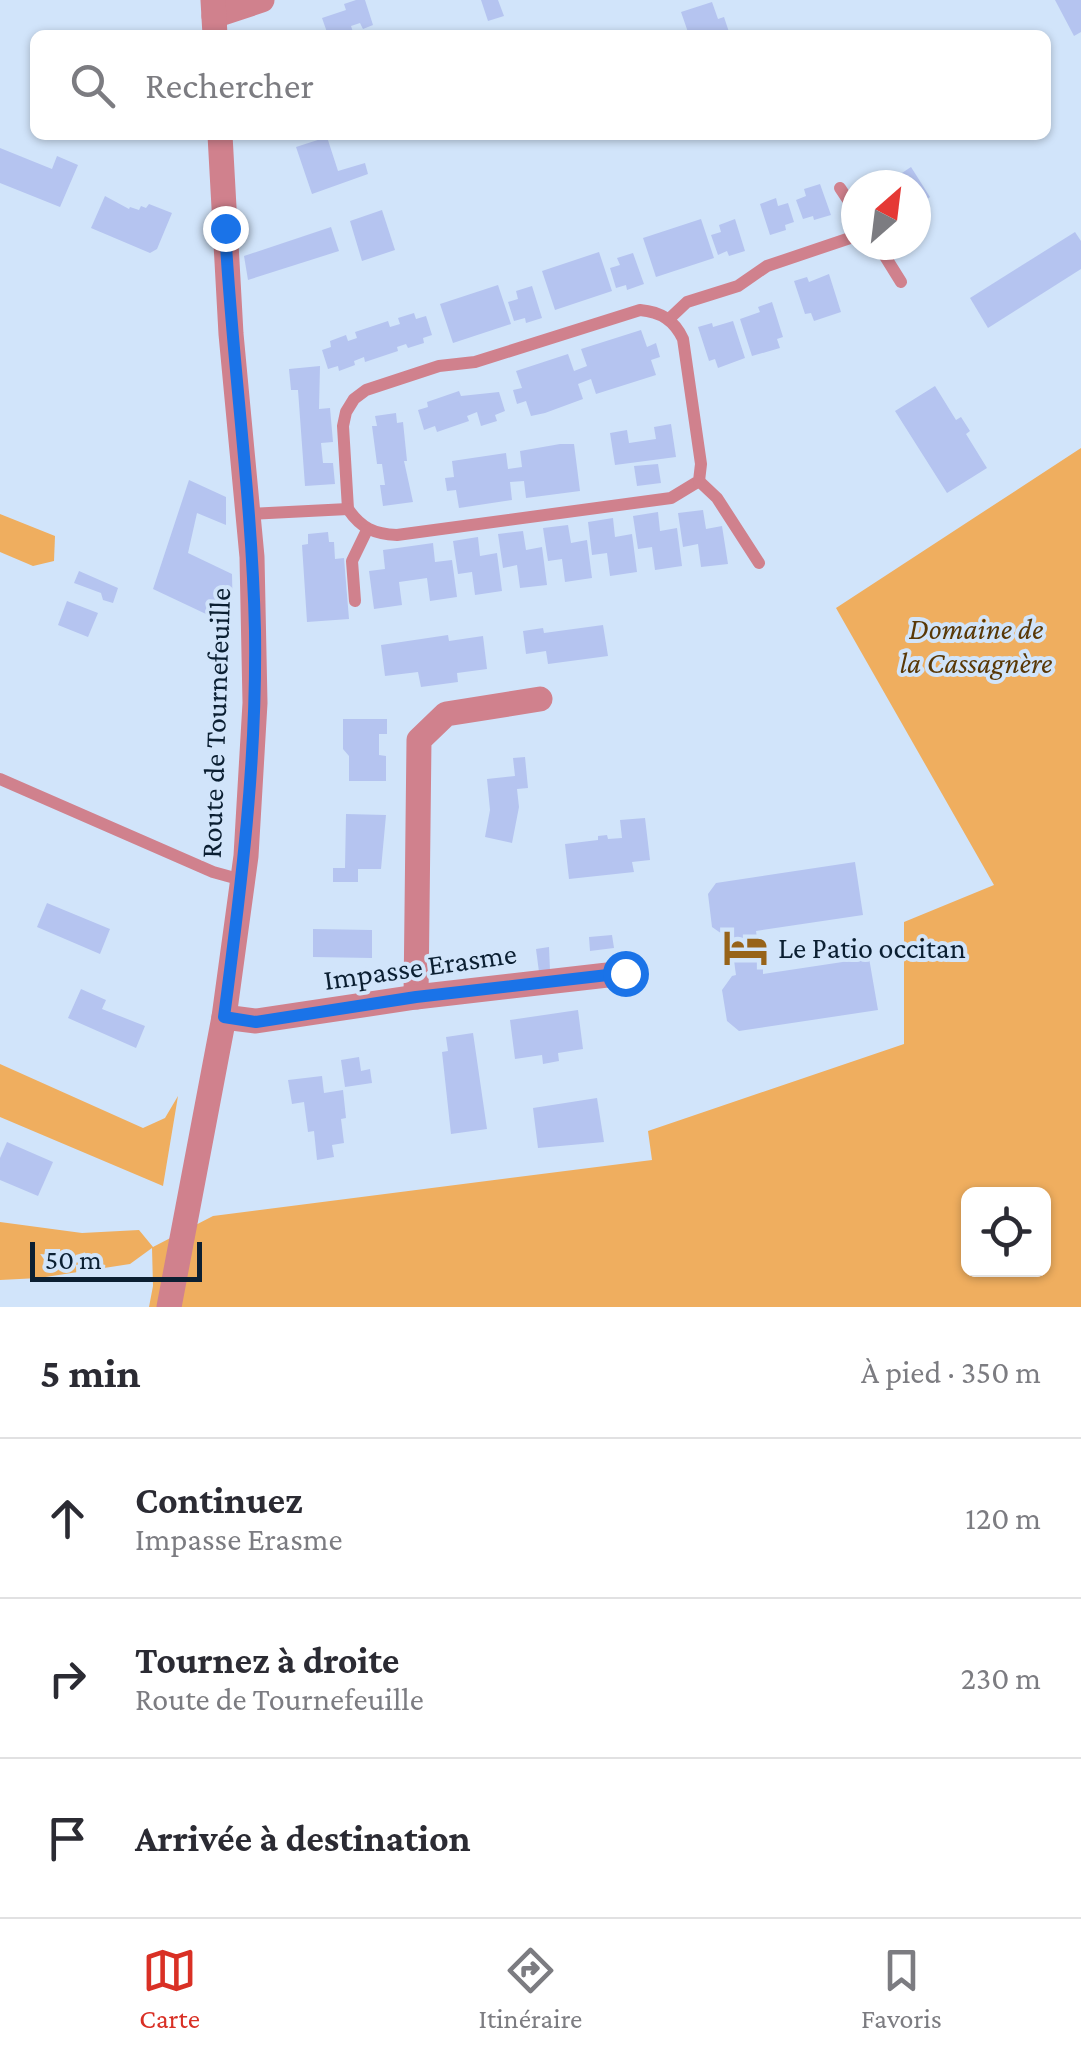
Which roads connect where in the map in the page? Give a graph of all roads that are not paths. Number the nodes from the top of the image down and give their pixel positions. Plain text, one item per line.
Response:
1 (262, 0) edge
2 (214, 17) edge
3 (220, 140) edge
4 (841, 241) edge
5 (887, 260) edge
6 (901, 282) dead end
7 (668, 319) junction
8 (698, 481) junction
9 (348, 509) junction
10 (249, 514) junction
11 (367, 530) junction
12 (759, 564) dead end
13 (355, 600) dead end
14 (540, 700) dead end
15 (0, 779) edge
16 (242, 880) junction
17 (625, 973) dead end
18 (416, 997) junction
19 (224, 1017) junction
20 (169, 1307) edge

1 - 2 street
3 - 10 street, Route de Tournefeuille
4 - 7 lane
5 - 6 lane
7 - 8 lane
7 - 9 lane
8 - 11 lane
8 - 12 lane
9 - 10 lane
9 - 11 lane
10 - 16 street, Route de Tournefeuille
11 - 13 lane
14 - 18 street
15 - 16 lane
16 - 19 street, Route de Tournefeuille
17 - 18 street, Impasse Erasme
18 - 19 street, Impasse Erasme
19 - 20 street, Route de Tournefeuille

